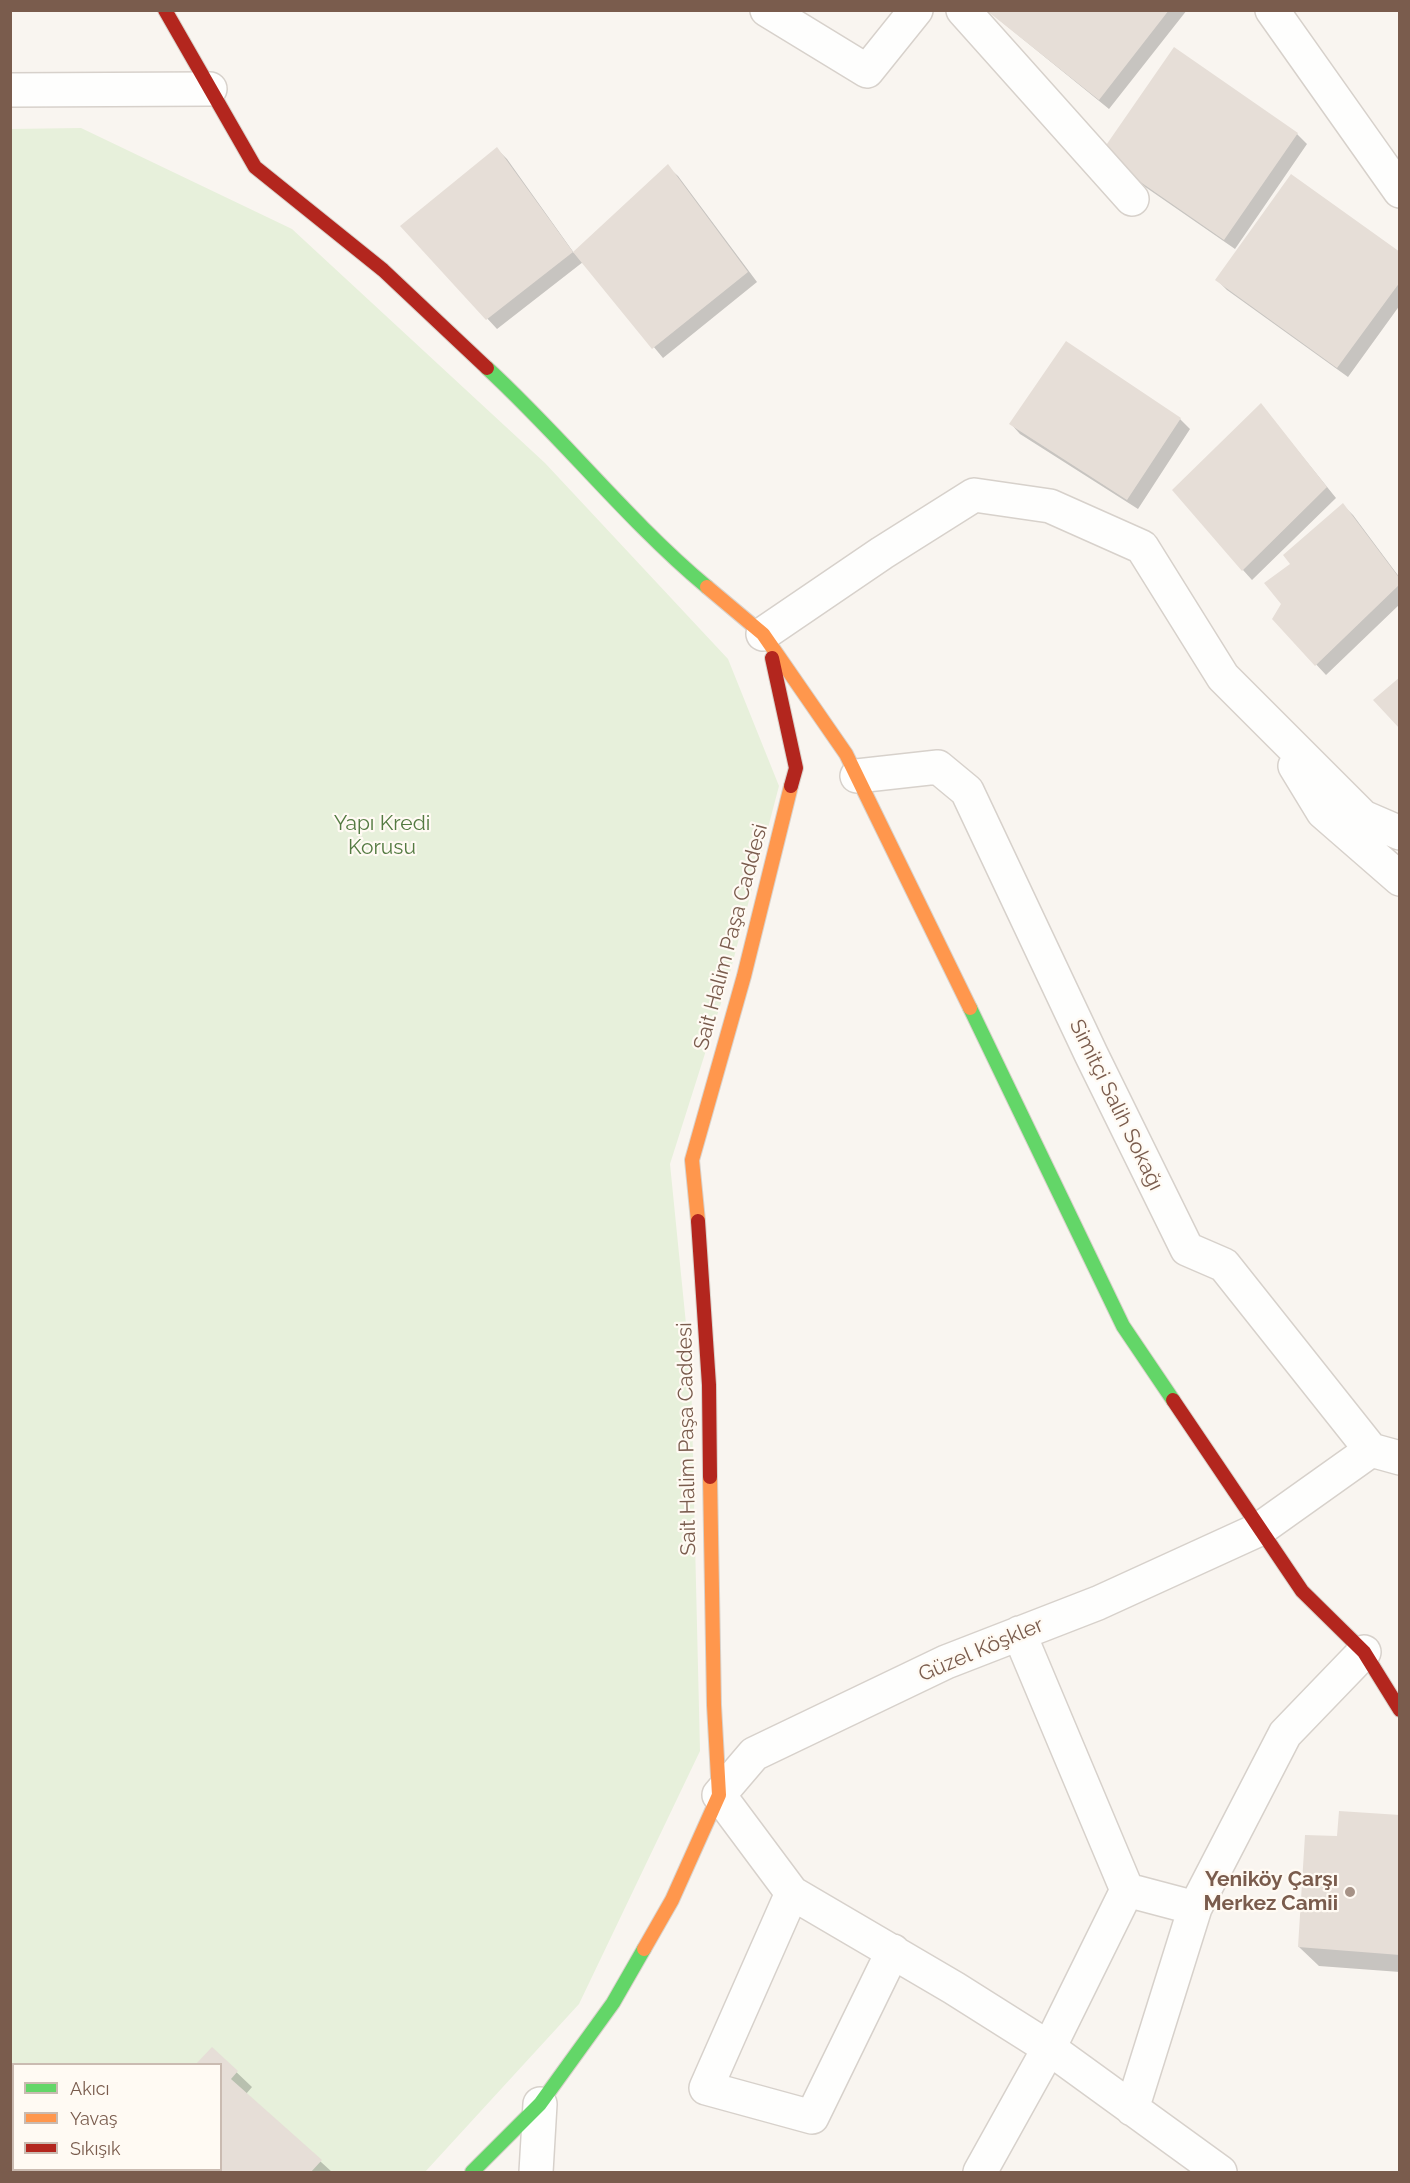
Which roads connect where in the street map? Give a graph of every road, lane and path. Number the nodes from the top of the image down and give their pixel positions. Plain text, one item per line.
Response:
1 (165, 10) edge
2 (766, 10) edge
3 (916, 10) edge
4 (963, 10) edge
5 (1272, 10) edge
6 (210, 89) junction
7 (10, 90) edge
8 (1400, 191) edge
9 (1132, 199) dead end
10 (766, 639) junction
11 (1264, 717) junction
12 (857, 776) junction
13 (1400, 833) edge
14 (1400, 879) edge
15 (1385, 1454) edge
16 (1260, 1529) junction
17 (1019, 1633) junction
18 (1364, 1652) junction
19 (1400, 1710) edge
20 (719, 1795) junction
21 (1127, 1890) junction
22 (792, 1893) junction
23 (1195, 1908) junction
24 (893, 1951) junction
25 (1049, 2048) junction
26 (540, 2104) junction
27 (1132, 2109) junction
28 (472, 2172) edge
29 (536, 2172) edge
30 (980, 2172) edge
31 (1220, 2172) edge

1 - 6 street
2 - 3 street
4 - 9 street
5 - 8 street
6 - 7 street
6 - 10 street
10 - 11 street
10 - 12 street
10 - 20 street, Sait Halim Paşa Caddesi
11 - 13 street
11 - 14 street
12 - 15 street, Simitçi Salih Sokağı
12 - 16 street
15 - 16 street, Güzel Köşkler
16 - 17 street, Güzel Köşkler
16 - 18 street
17 - 20 street, Güzel Köşkler
17 - 21 street
18 - 19 street
18 - 23 street
20 - 22 street
20 - 26 street, Sait Halim Paşa Caddesi
21 - 23 street
21 - 25 street
22 - 24 street
22 - 24 street
23 - 27 street
24 - 25 street
25 - 27 street
25 - 30 street
26 - 28 street, Sait Halim Paşa Caddesi
26 - 29 street
27 - 31 street

